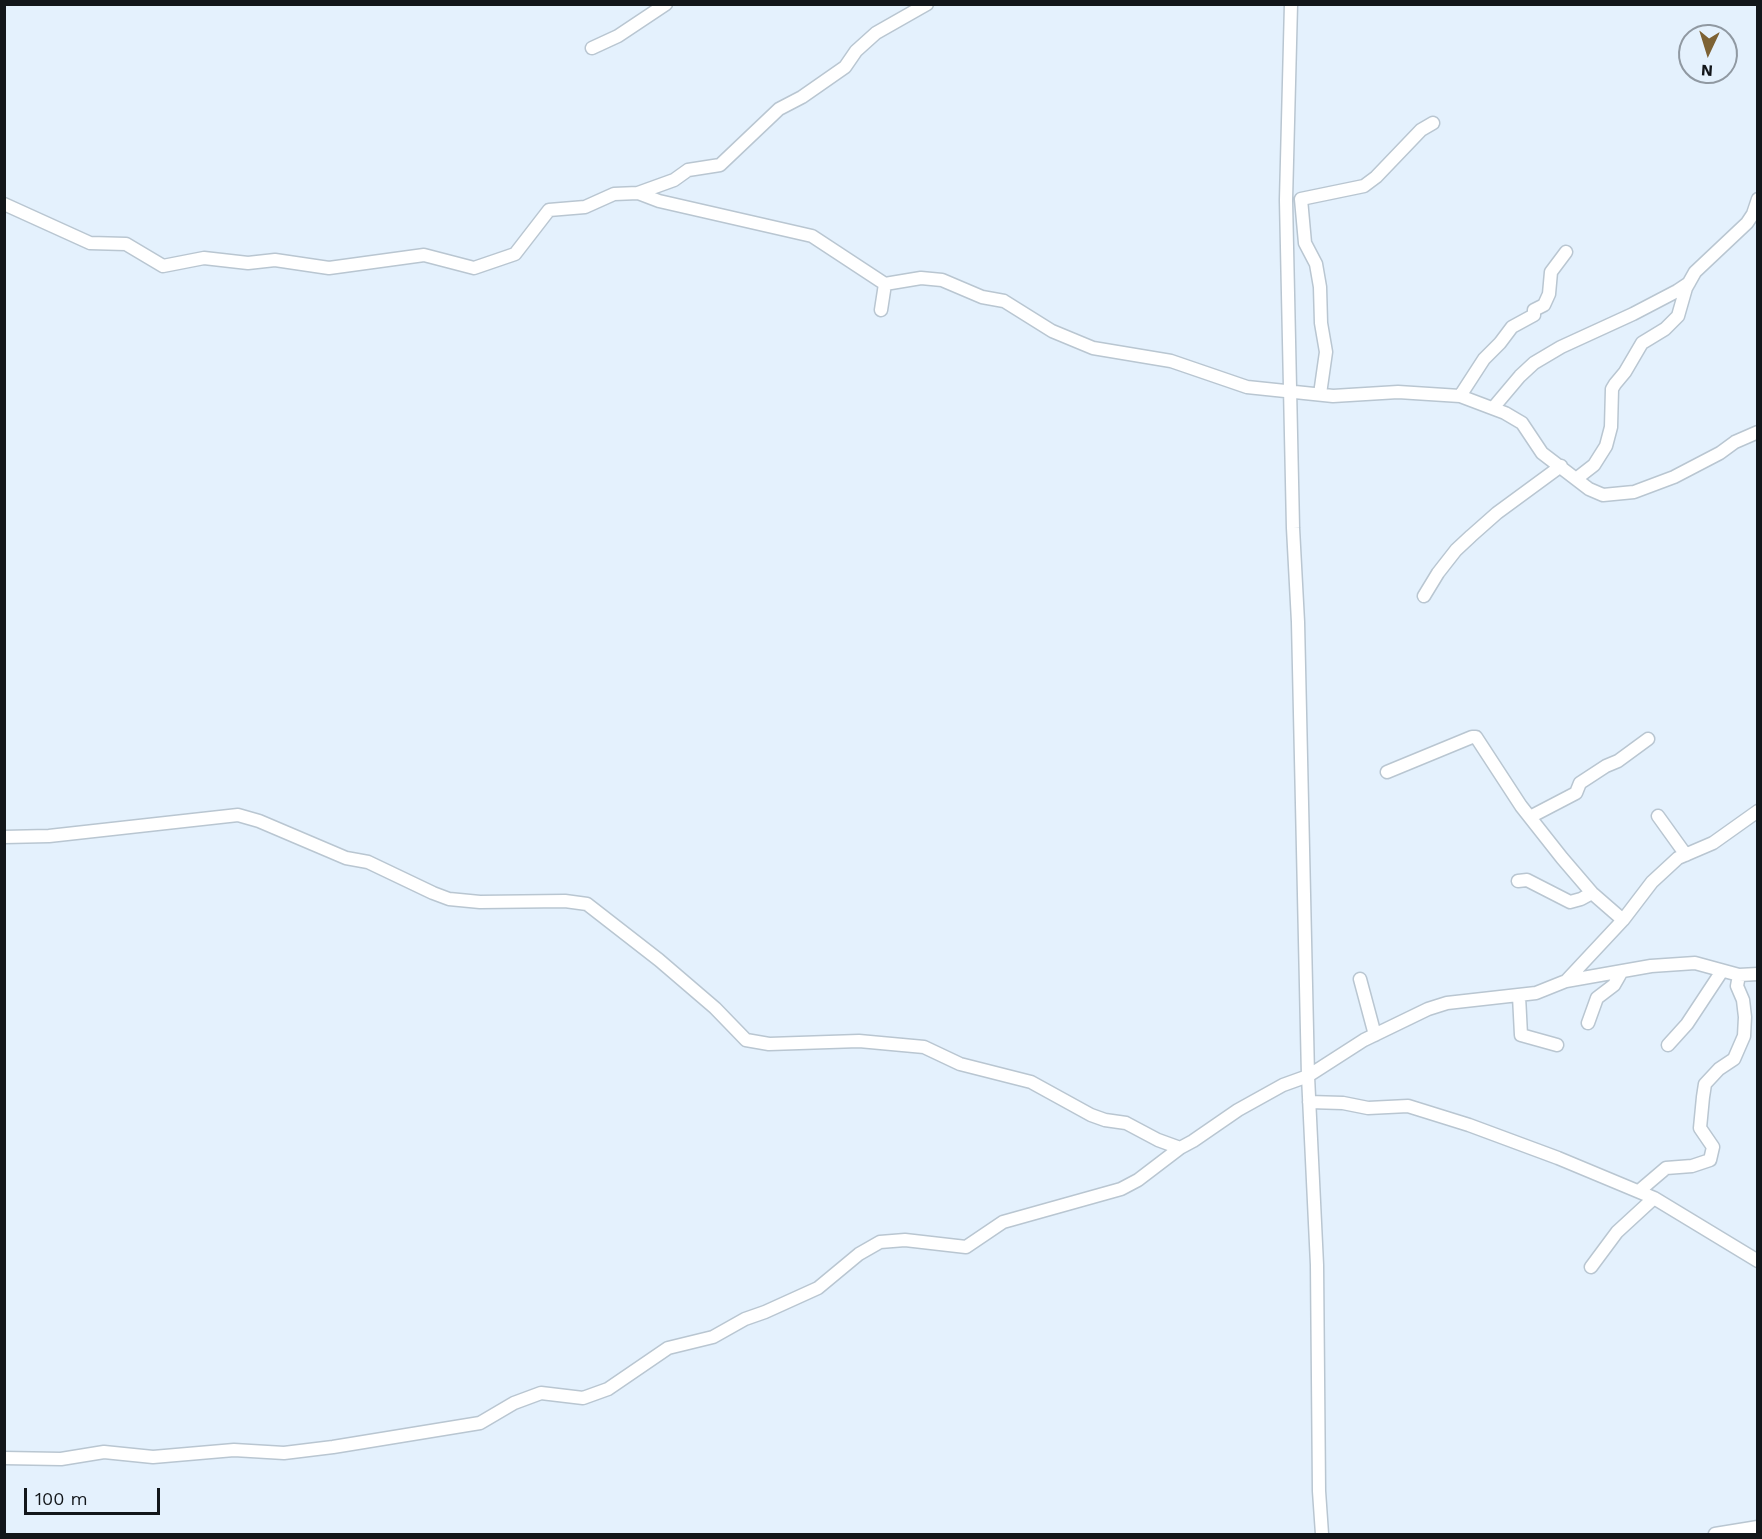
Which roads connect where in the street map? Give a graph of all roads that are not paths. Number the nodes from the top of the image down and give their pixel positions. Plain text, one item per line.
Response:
1 (666, 4) edge
2 (927, 4) edge
3 (1291, 4) edge
4 (592, 48) dead end
5 (1433, 123) dead end
6 (638, 193) junction
7 (1758, 199) edge
8 (4, 204) edge
9 (1566, 252) dead end
10 (1689, 282) junction
11 (885, 284) junction
12 (881, 310) dead end
13 (1291, 391) junction
14 (1320, 394) junction
15 (1460, 396) junction
16 (1493, 408) junction
17 (1758, 432) edge
18 (1561, 466) junction
19 (1576, 479) junction
20 (1424, 596) dead end
21 (1648, 740) dead end
22 (1387, 772) dead end
23 (1758, 811) edge
24 (1658, 816) dead end
25 (1530, 817) junction
26 (4, 837) edge
27 (1686, 855) junction
28 (1518, 881) dead end
29 (1592, 893) junction
30 (1623, 920) junction
31 (1622, 971) junction
32 (1722, 971) junction
33 (1758, 974) edge
34 (1738, 975) junction
35 (1360, 979) dead end
36 (1566, 981) junction
37 (1519, 996) junction
38 (1588, 1023) dead end
39 (1375, 1035) junction
40 (1557, 1045) dead end
41 (1668, 1045) dead end
42 (1308, 1076) junction
43 (1309, 1102) junction
44 (1180, 1148) junction
45 (1639, 1191) junction
46 (1654, 1198) junction
47 (1758, 1261) edge
48 (1591, 1267) dead end
49 (4, 1458) edge
50 (1758, 1527) edge
51 (1322, 1534) edge
52 (1715, 1534) edge

1 - 4 street
2 - 6 street
3 - 13 street
5 - 14 street
6 - 8 street
6 - 11 street
7 - 10 street
9 - 15 street
10 - 16 street
10 - 19 street
11 - 12 street
11 - 13 street
13 - 14 street
13 - 42 street
14 - 15 street
15 - 16 street
16 - 18 street
17 - 19 street
18 - 19 street
18 - 20 street
21 - 25 street
22 - 25 street
23 - 27 street
24 - 27 street
25 - 29 street
26 - 44 street
27 - 30 street
28 - 29 street
29 - 30 street
30 - 36 street
31 - 32 street
31 - 36 street
31 - 38 street
32 - 34 street
32 - 41 street
33 - 34 street
34 - 45 street
35 - 39 street
36 - 37 street
37 - 39 street
37 - 40 street
39 - 42 street
42 - 43 street
42 - 44 street
43 - 45 street
43 - 51 street
44 - 49 street
45 - 46 street
46 - 47 street
46 - 48 street
50 - 52 street

